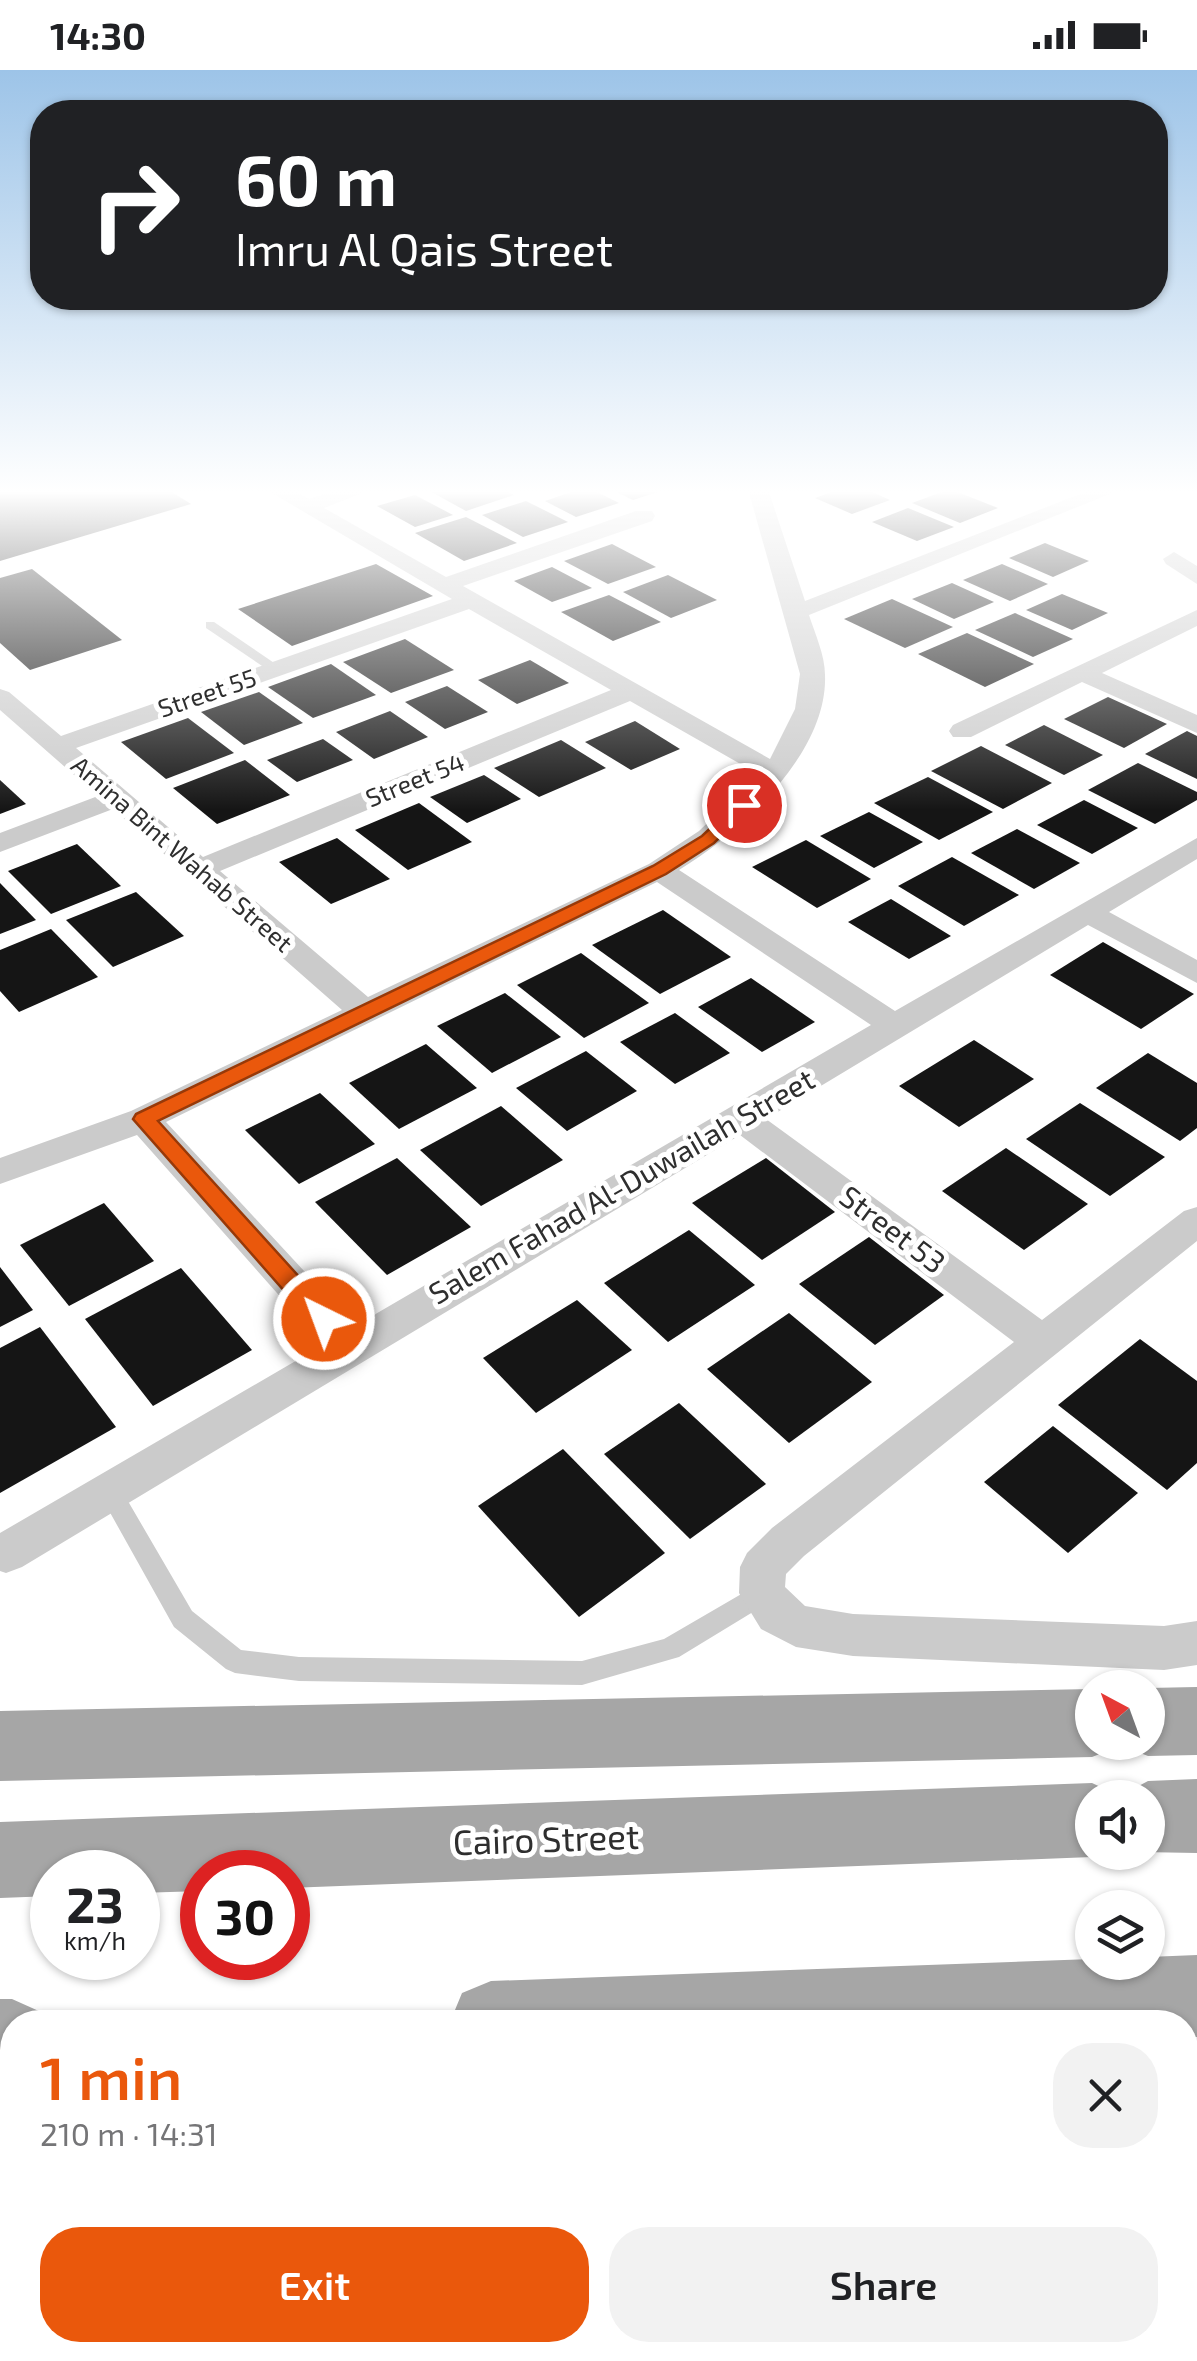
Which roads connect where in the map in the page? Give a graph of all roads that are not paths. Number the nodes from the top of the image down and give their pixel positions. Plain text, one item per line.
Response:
1 (463, 596) edge
2 (791, 596) edge
3 (837, 596) edge
4 (470, 600) junction
5 (796, 612) junction
6 (1197, 617) edge
7 (210, 624) dead end
8 (276, 669) junction
9 (1082, 672) junction
10 (631, 691) junction
11 (0, 697) edge
12 (1197, 725) edge
13 (962, 731) dead end
14 (56, 746) junction
15 (772, 771) junction
16 (117, 798) junction
17 (0, 842) edge
18 (1197, 847) edge
19 (199, 869) junction
20 (659, 870) junction
21 (1088, 913) junction
22 (1197, 973) edge
23 (364, 1011) junction
24 (895, 1026) junction
25 (740, 1118) junction
26 (144, 1119) junction
27 (0, 1171) edge
28 (1197, 1221) edge
29 (1042, 1342) junction
30 (350, 1348) junction
31 (110, 1491) junction
32 (6, 1554) dead end
33 (762, 1593) junction
34 (1197, 1643) edge
35 (1197, 1720) edge
36 (1165, 1721) edge
37 (1075, 1723) edge
38 (0, 1746) edge
39 (1197, 1816) edge
40 (1165, 1817) edge
41 (1075, 1821) edge
42 (0, 1860) edge
43 (1197, 1996) edge
44 (817, 2010) edge

1 - 4 street
2 - 5 street
3 - 5 street
4 - 8 street, Street 55
4 - 10 street
5 - 15 street
6 - 9 street
7 - 8 lane
8 - 14 street, Street 55
9 - 12 street
9 - 13 street
10 - 15 street
10 - 19 street, Street 54
11 - 14 street, Amina Bint Wahab Street
14 - 16 street, Amina Bint Wahab Street
15 - 20 street
16 - 17 street
16 - 19 street, Amina Bint Wahab Street
18 - 21 street, Salem Fahad Al-Duwailah Street
19 - 23 street, Amina Bint Wahab Street
20 - 23 street
20 - 24 street
21 - 22 street
21 - 24 street, Salem Fahad Al-Duwailah Street
23 - 26 street
24 - 25 street, Salem Fahad Al-Duwailah Street
25 - 29 street, Street 53
25 - 30 street, Salem Fahad Al-Duwailah Street
26 - 27 street
26 - 30 street
28 - 29 street
29 - 33 street
30 - 31 street, Salem Fahad Al-Duwailah Street
31 - 32 street, Salem Fahad Al-Duwailah Street
31 - 33 lane
33 - 34 street
35 - 36 main road
37 - 38 main road
39 - 40 main road
41 - 42 main road, Cairo Street
43 - 44 main road

